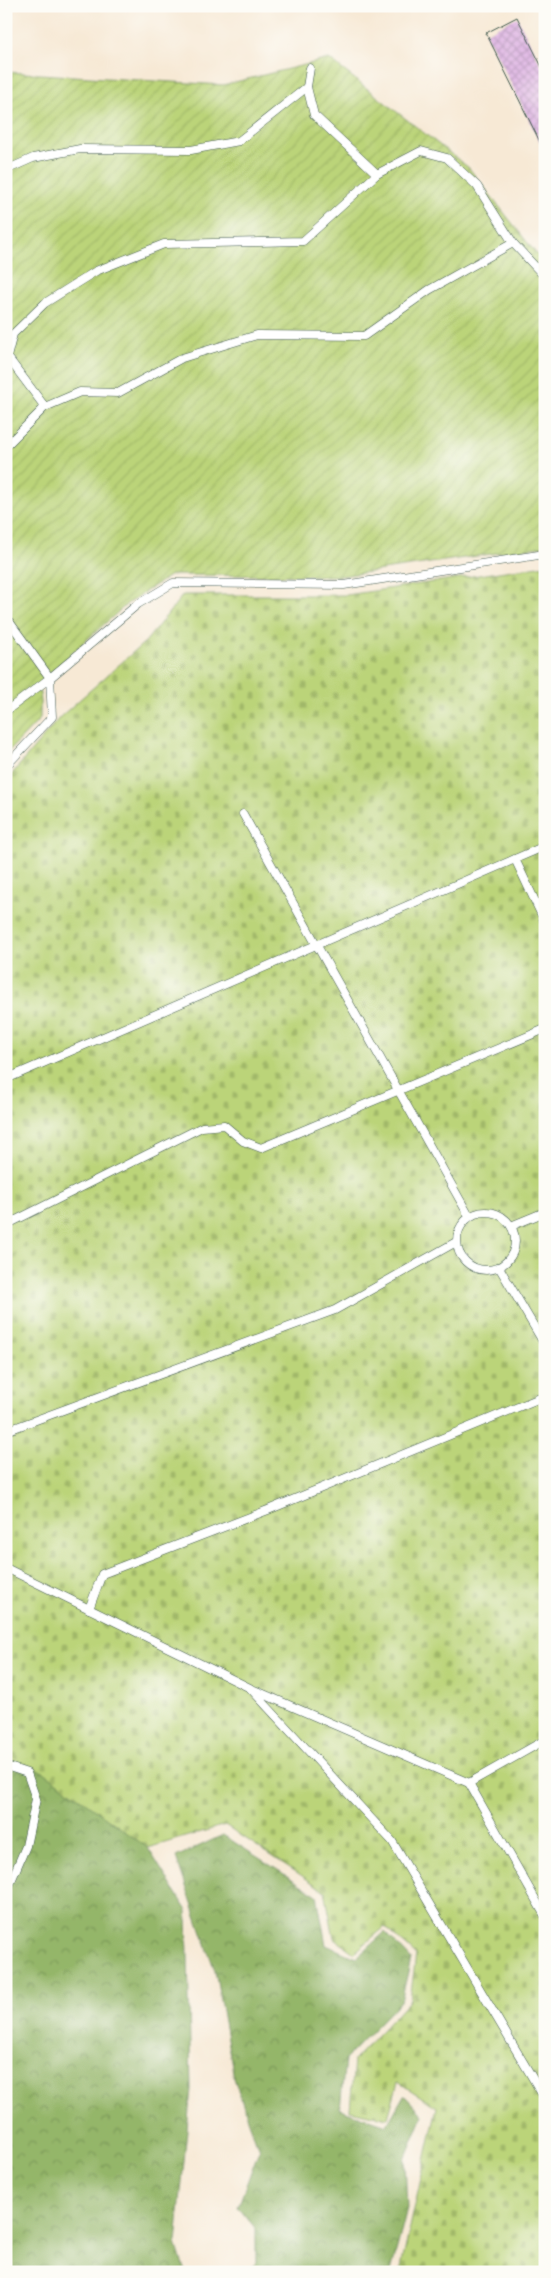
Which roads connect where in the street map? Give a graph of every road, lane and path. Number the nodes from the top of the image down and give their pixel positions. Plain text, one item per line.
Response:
1 (310, 68) dead end
2 (307, 86) junction
3 (6, 170) edge
4 (377, 174) junction
5 (513, 243) junction
6 (545, 277) edge
7 (7, 356) edge
8 (45, 407) junction
9 (6, 446) edge
10 (545, 554) edge
11 (6, 617) edge
12 (50, 678) junction
13 (6, 711) edge
14 (6, 766) edge
15 (243, 814) dead end
16 (545, 846) edge
17 (515, 859) junction
18 (545, 922) edge
19 (316, 945) junction
20 (545, 1028) edge
21 (6, 1079) edge
22 (397, 1090) junction
23 (545, 1212) edge
24 (469, 1216) junction
25 (6, 1226) edge
26 (511, 1226) junction
27 (456, 1242) junction
28 (499, 1267) junction
29 (545, 1344) edge
30 (545, 1396) edge
31 (6, 1431) edge
32 (6, 1568) edge
33 (89, 1609) junction
34 (250, 1688) junction
35 (545, 1740) edge
36 (6, 1766) edge
37 (468, 1782) junction
38 (6, 1893) edge
39 (545, 1916) edge
40 (545, 2099) edge

1 - 2 lane
2 - 3 lane
2 - 4 lane
4 - 5 lane
4 - 7 lane
5 - 6 lane
5 - 8 lane
7 - 8 lane
8 - 9 lane
10 - 12 lane
11 - 12 lane
12 - 13 lane
12 - 14 lane
15 - 19 lane
16 - 17 lane
17 - 18 lane
17 - 19 lane
19 - 21 lane
19 - 22 lane
20 - 22 lane
22 - 24 lane
22 - 25 lane
23 - 26 lane
24 - 26 lane
24 - 27 lane
26 - 28 lane
27 - 28 lane
27 - 31 lane
28 - 29 lane
30 - 33 lane
32 - 33 lane
33 - 34 lane
34 - 37 lane
34 - 40 lane
35 - 37 lane
36 - 38 lane
37 - 39 lane

